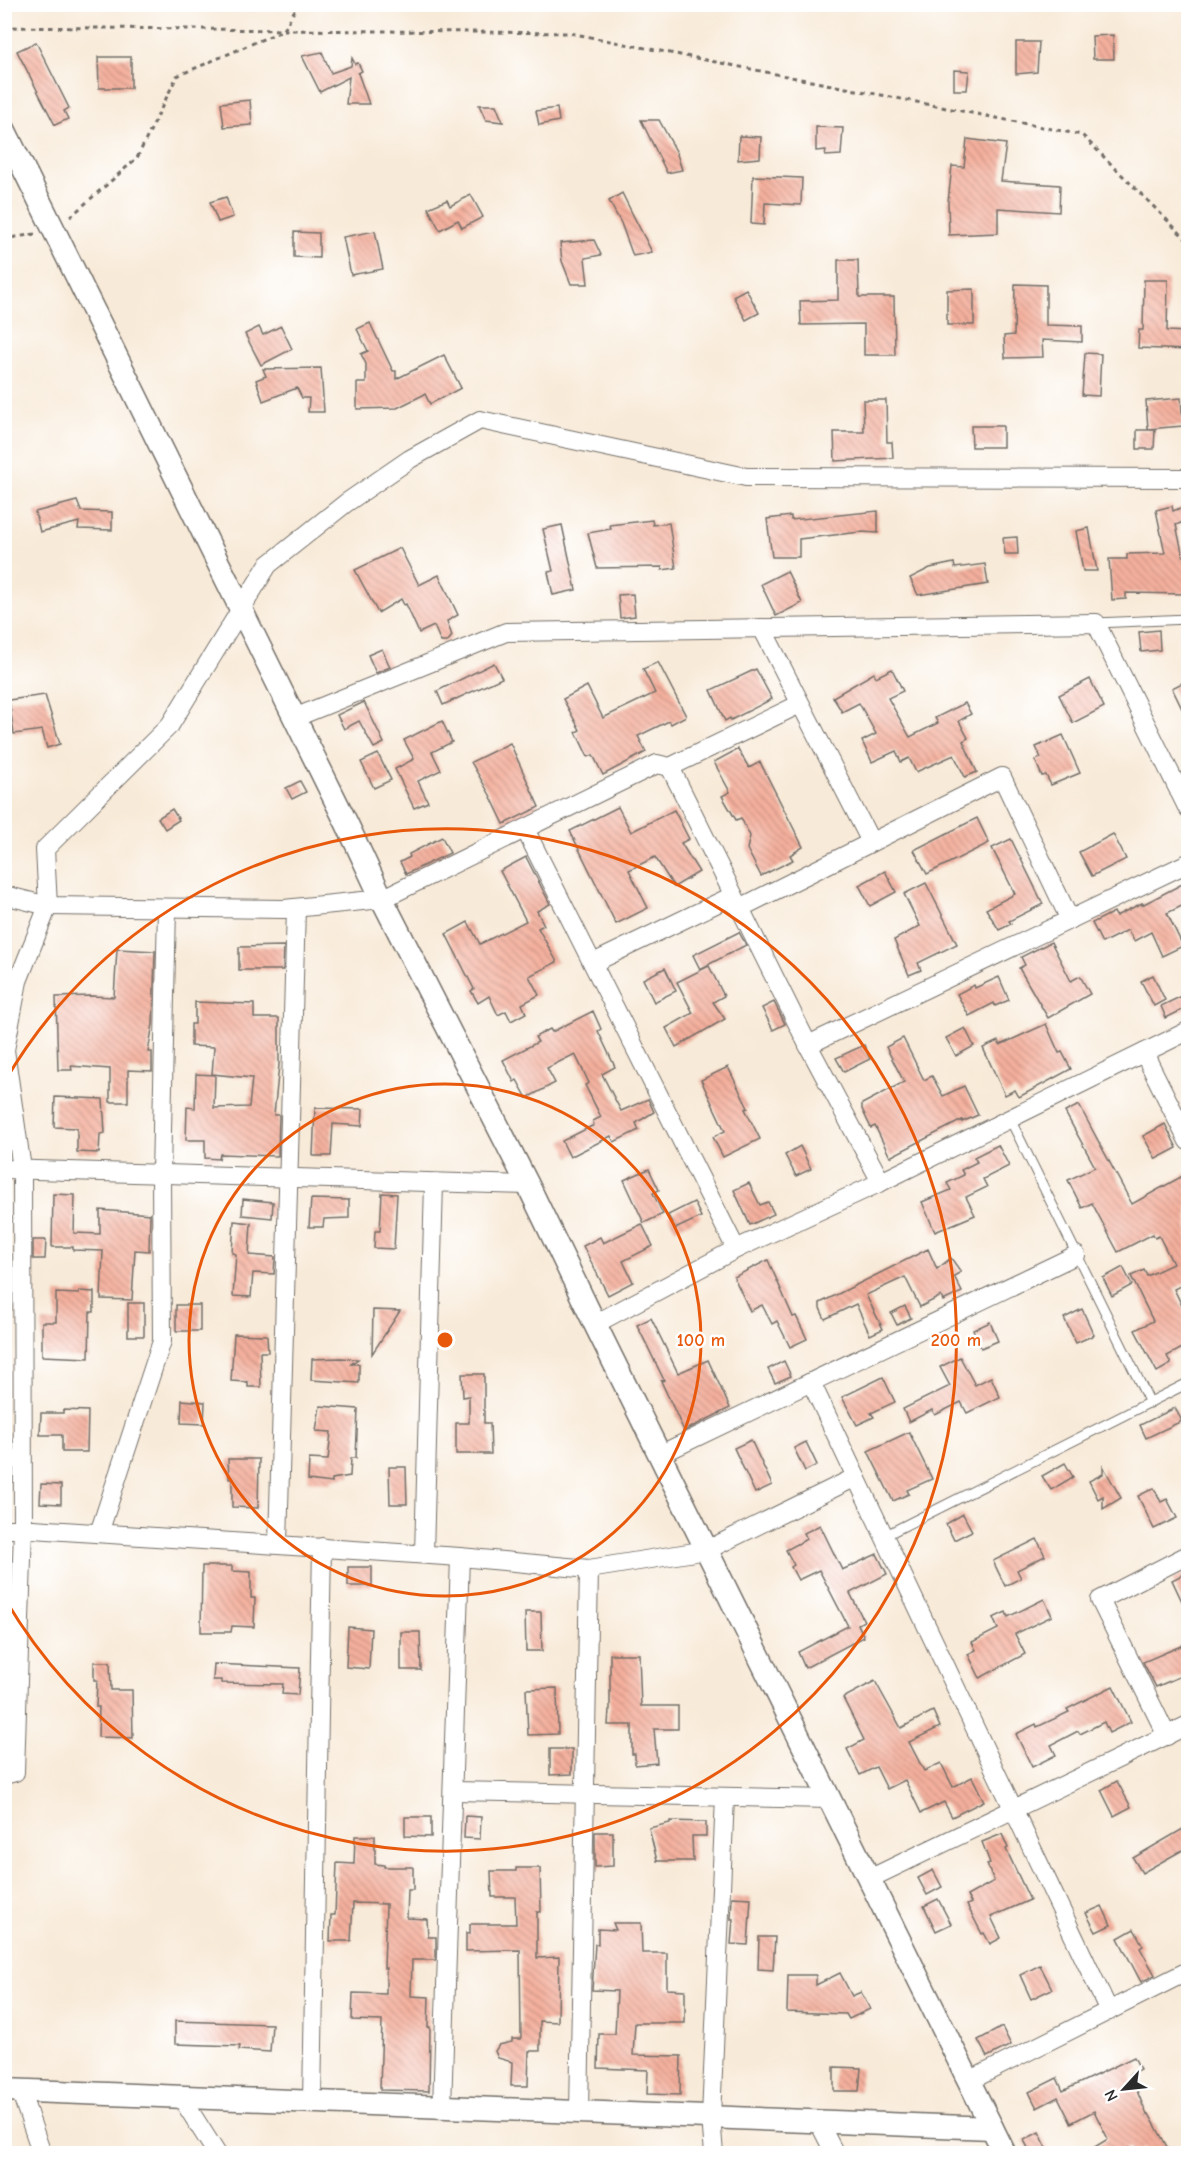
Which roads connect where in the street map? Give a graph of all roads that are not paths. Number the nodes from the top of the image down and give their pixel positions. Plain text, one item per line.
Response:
1 (4, 129) edge
2 (1188, 478) edge
3 (241, 608) junction
4 (1188, 619) edge
5 (1096, 623) junction
6 (762, 628) junction
7 (800, 704) junction
8 (294, 718) junction
9 (670, 767) junction
10 (1188, 809) edge
11 (525, 830) junction
12 (871, 842) junction
13 (1188, 863) edge
14 (4, 895) edge
15 (382, 899) junction
16 (48, 906) junction
17 (166, 908) junction
18 (296, 908) junction
19 (740, 908) junction
20 (1070, 920) junction
21 (593, 963) junction
22 (1188, 1031) edge
23 (808, 1045) junction
24 (1144, 1053) junction
25 (1010, 1119) junction
26 (1188, 1141) edge
27 (13, 1169) edge
28 (161, 1174) junction
29 (288, 1177) junction
30 (881, 1182) junction
31 (434, 1183) junction
32 (528, 1185) junction
33 (736, 1249) junction
34 (1076, 1255) junction
35 (595, 1323) junction
36 (812, 1382) junction
37 (1188, 1383) edge
38 (1150, 1403) junction
39 (659, 1455) junction
40 (856, 1477) junction
41 (14, 1529) edge
42 (99, 1533) junction
43 (884, 1536) junction
44 (278, 1544) junction
45 (322, 1547) junction
46 (707, 1550) junction
47 (424, 1554) junction
48 (1188, 1555) edge
49 (460, 1557) junction
50 (589, 1569) junction
51 (1188, 1725) edge
52 (1167, 1736) junction
53 (4, 1775) edge
54 (453, 1791) junction
55 (584, 1794) junction
56 (725, 1797) junction
57 (830, 1799) junction
58 (1014, 1809) junction
59 (869, 1879) junction
60 (1188, 1971) edge
61 (1109, 2011) junction
62 (969, 2081) junction
63 (12, 2090) edge
64 (181, 2097) junction
65 (312, 2101) junction
66 (442, 2107) junction
67 (579, 2112) junction
68 (711, 2117) junction
69 (818, 2121) junction
70 (992, 2128) junction
71 (42, 2154) edge
72 (216, 2154) edge
73 (714, 2154) edge
74 (834, 2154) edge
75 (1005, 2154) edge

1 - 3 street
2 - 3 street
3 - 8 street
3 - 16 street
4 - 5 lane
5 - 6 street
5 - 10 street
6 - 7 street
6 - 8 street
7 - 9 street
7 - 12 street
8 - 15 street
9 - 11 street
9 - 19 street
11 - 15 street
11 - 21 street
12 - 19 street
12 - 20 street
13 - 20 street
14 - 16 street
15 - 18 street
15 - 32 street
16 - 17 street
16 - 27 street
17 - 18 street
17 - 28 street
18 - 29 street
19 - 21 street
19 - 23 street
20 - 23 street
21 - 33 street
22 - 24 street
23 - 30 street
24 - 25 street
24 - 26 street
25 - 30 street
25 - 34 lane
27 - 28 street
27 - 41 street
28 - 29 street
28 - 42 street
29 - 31 street
29 - 44 street
30 - 33 street
31 - 32 street
31 - 47 street
32 - 35 street
33 - 35 street
34 - 36 street
34 - 38 lane
35 - 39 street
36 - 39 street
36 - 40 street
37 - 38 lane
38 - 43 lane
39 - 46 street
40 - 43 street
40 - 46 street
41 - 42 street
41 - 53 street
42 - 44 street
43 - 58 street
44 - 45 street
45 - 47 street
45 - 65 street
46 - 50 street
46 - 57 street
47 - 49 street
48 - 52 street
49 - 50 street
49 - 54 street
50 - 55 street
51 - 52 street
52 - 58 street
54 - 55 street
54 - 66 street
55 - 56 street
55 - 67 street
56 - 57 street
56 - 68 street
57 - 59 street
58 - 59 street
58 - 61 street
59 - 62 street
60 - 61 street
61 - 62 street
62 - 70 street
63 - 64 street
63 - 71 street
64 - 65 street
64 - 72 street
65 - 66 street
66 - 67 street
67 - 68 street
68 - 69 street
68 - 73 street
69 - 70 street
69 - 74 street
70 - 75 street

